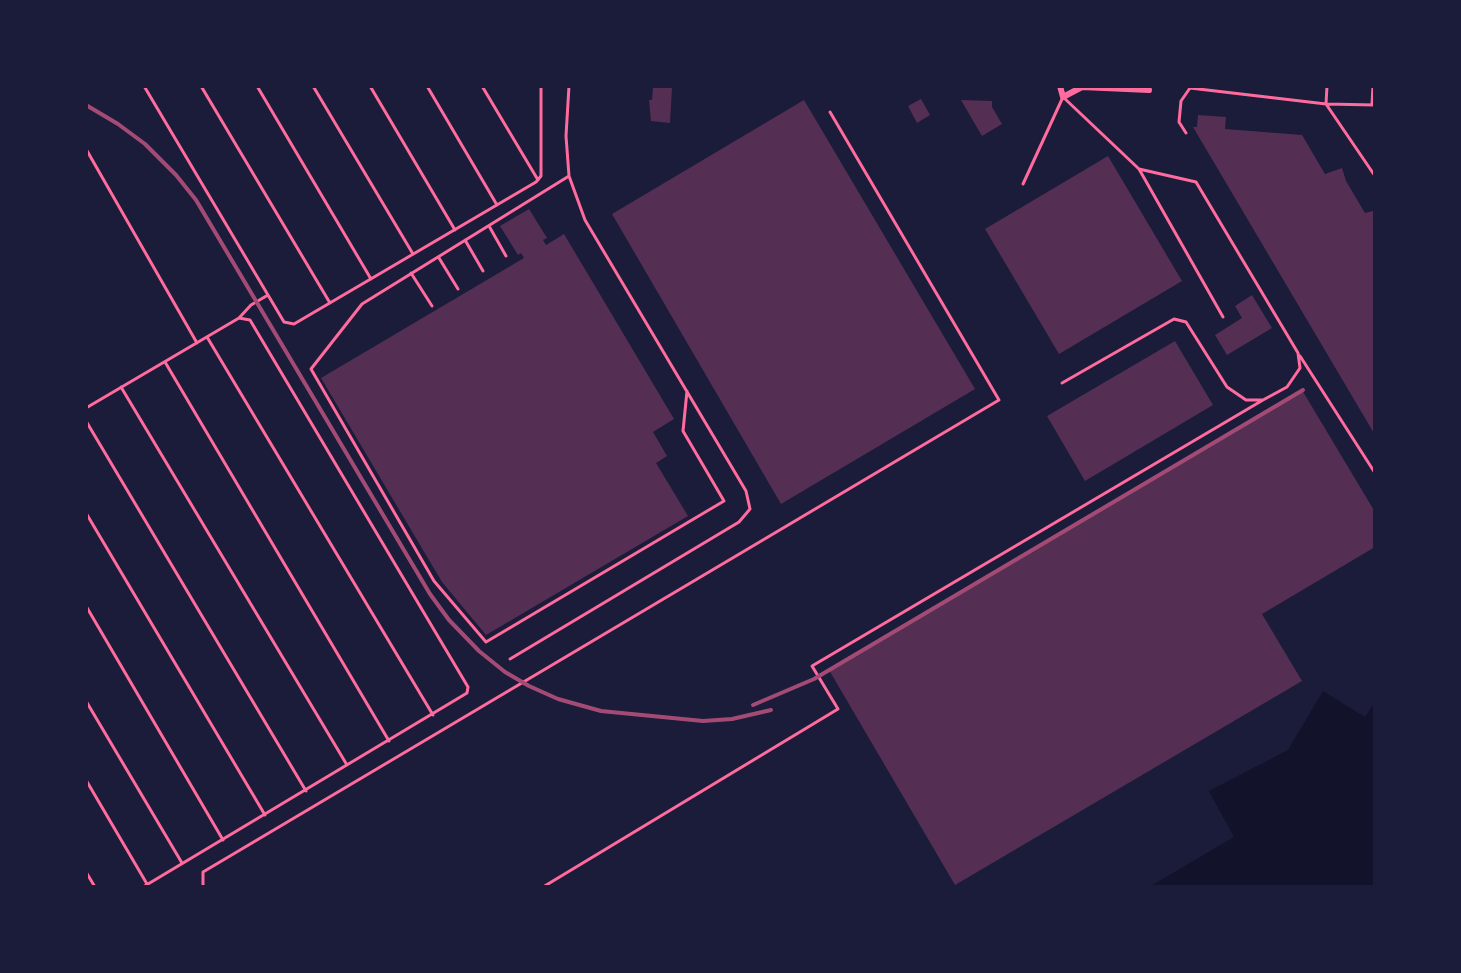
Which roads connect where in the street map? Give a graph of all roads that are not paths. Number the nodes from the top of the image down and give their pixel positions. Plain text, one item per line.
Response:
1 (144, 86) edge
2 (201, 86) edge
3 (257, 86) edge
4 (313, 86) edge
5 (370, 86) edge
6 (427, 86) edge
7 (482, 86) edge
8 (541, 86) edge
9 (569, 86) edge
10 (1060, 86) edge
11 (1327, 86) edge
12 (1373, 86) edge
13 (1149, 90) dead end
14 (1063, 97) junction
15 (1326, 104) junction
16 (1373, 104) edge
17 (830, 112) dead end
18 (1186, 133) dead end
19 (86, 149) edge
20 (1139, 169) junction
21 (569, 176) junction
22 (1375, 176) edge
23 (538, 180) junction
24 (1023, 184) dead end
25 (497, 205) junction
26 (489, 226) junction
27 (455, 230) junction
28 (465, 240) junction
29 (413, 254) junction
30 (439, 256) junction
31 (506, 256) dead end
32 (483, 271) dead end
33 (411, 273) junction
34 (371, 279) junction
35 (458, 289) dead end
36 (268, 295) junction
37 (330, 303) junction
38 (432, 306) dead end
39 (1223, 317) dead end
40 (239, 318) junction
41 (207, 337) junction
42 (197, 343) junction
43 (1298, 353) junction
44 (165, 362) junction
45 (1062, 383) dead end
46 (121, 387) junction
47 (687, 391) junction
48 (1263, 400) junction
49 (86, 408) edge
50 (86, 421) edge
51 (1375, 473) edge
52 (86, 513) edge
53 (86, 606) edge
54 (510, 659) dead end
55 (86, 701) edge
56 (433, 716) junction
57 (389, 741) junction
58 (347, 766) junction
59 (86, 780) edge
60 (306, 791) junction
61 (265, 815) junction
62 (223, 840) junction
63 (183, 864) junction
64 (86, 872) edge
65 (146, 886) edge
66 (95, 887) edge
67 (203, 887) edge
68 (543, 887) edge

1 - 36 lane
2 - 37 lane
3 - 34 lane
4 - 29 lane
5 - 27 lane
6 - 25 lane
7 - 23 lane
8 - 23 lane
9 - 21 lane
10 - 14 street
11 - 15 lane
12 - 16 lane
13 - 14 street
14 - 20 lane
14 - 24 lane
15 - 16 lane
15 - 18 lane
15 - 22 lane
17 - 67 lane
19 - 42 lane
20 - 39 lane
20 - 43 lane
21 - 26 lane
21 - 47 lane
23 - 25 lane
25 - 27 lane
26 - 28 lane
26 - 31 lane
27 - 29 lane
28 - 30 lane
28 - 32 lane
29 - 34 lane
30 - 33 lane
30 - 35 lane
33 - 38 lane
33 - 47 lane
34 - 37 lane
36 - 37 lane
36 - 40 lane
40 - 41 lane
40 - 56 lane
41 - 42 lane
41 - 56 lane
42 - 44 lane
43 - 48 lane
43 - 51 lane
44 - 46 lane
44 - 57 lane
45 - 48 lane
46 - 49 lane
46 - 58 lane
47 - 54 lane
48 - 68 lane
50 - 60 lane
52 - 61 lane
53 - 62 lane
55 - 63 lane
56 - 57 lane
57 - 58 lane
58 - 60 lane
59 - 65 lane
60 - 61 lane
61 - 62 lane
62 - 63 lane
63 - 65 lane
64 - 66 lane

